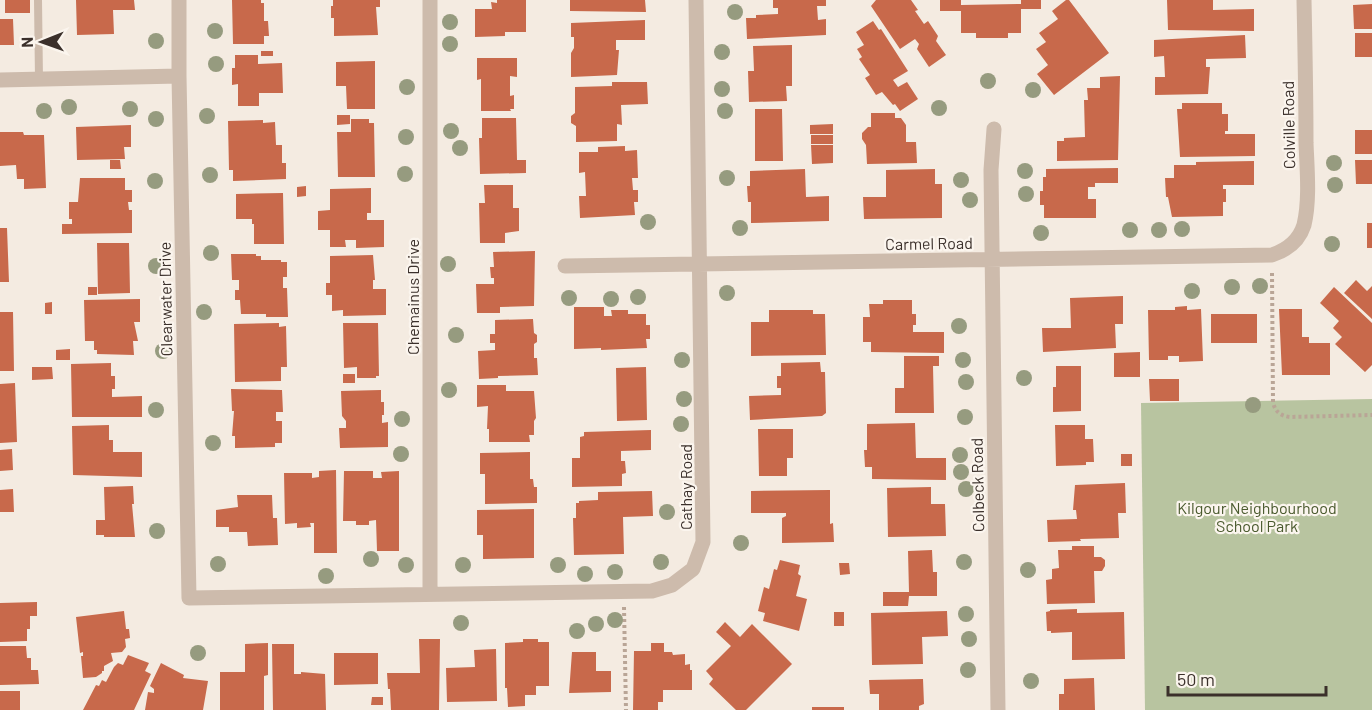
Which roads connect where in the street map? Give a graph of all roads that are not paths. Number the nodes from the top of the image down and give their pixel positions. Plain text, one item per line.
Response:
1 (38, 0) edge
2 (179, 0) edge
3 (430, 0) edge
4 (696, 0) edge
5 (1304, 0) edge
6 (178, 76) junction
7 (39, 79) junction
8 (0, 80) edge
9 (994, 129) dead end
10 (1291, 246) joint
11 (993, 260) junction
12 (701, 264) junction
13 (565, 266) dead end
14 (430, 594) junction
15 (189, 598) joint
16 (999, 710) edge

1 - 7 lane
2 - 6 street, Clearwater Drive
3 - 14 street, Chemainus Drive
4 - 12 street, Cathay Road
5 - 10 street, Colville Road
6 - 7 street
6 - 15 street, Clearwater Drive
7 - 8 street
9 - 11 street, Colbeck Road
10 - 11 street, Carmel Road
11 - 12 street, Carmel Road
11 - 16 street, Colbeck Road
12 - 13 street, Carmel Road
12 - 14 street, Cathay Road
14 - 15 street, Cathay Road

